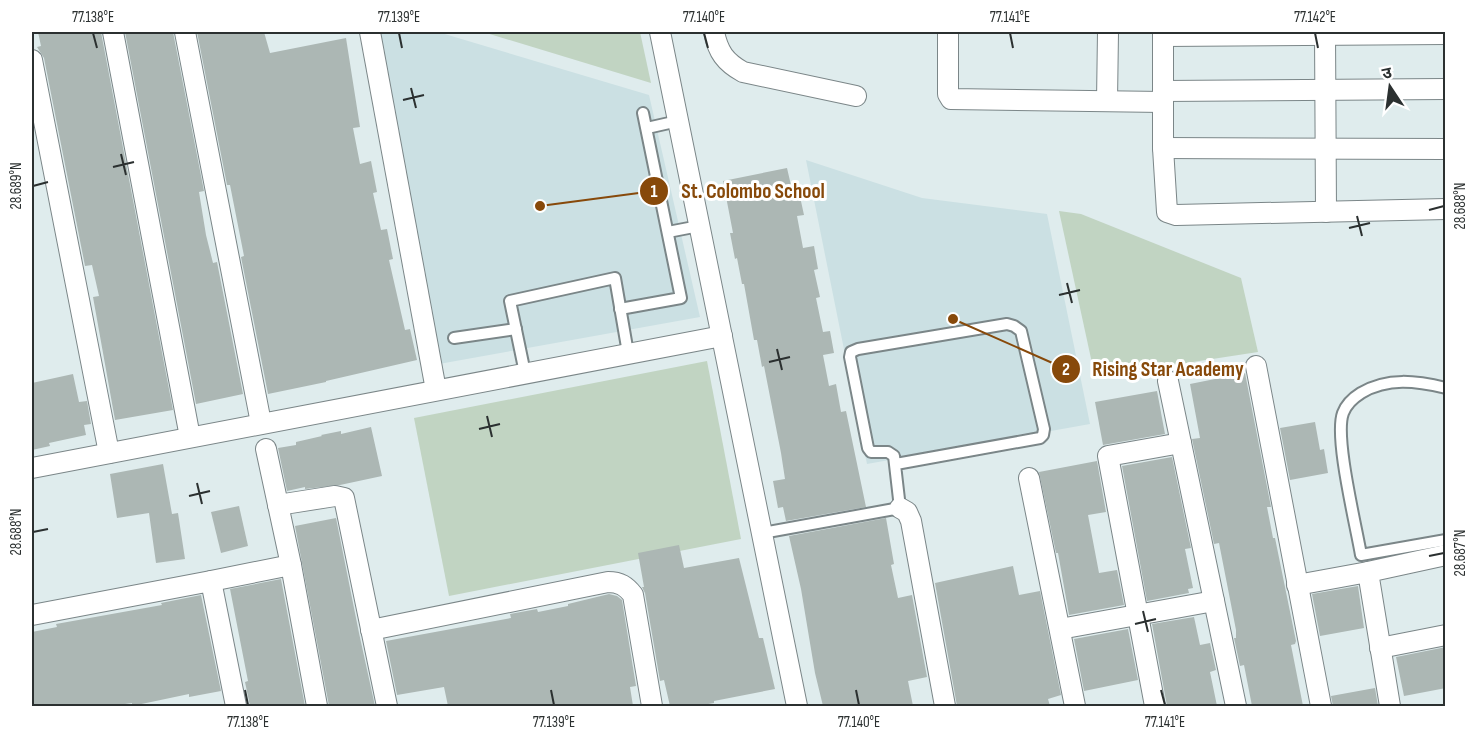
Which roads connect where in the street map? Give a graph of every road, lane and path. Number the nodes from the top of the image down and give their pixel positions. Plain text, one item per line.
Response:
1 (113, 32) edge
2 (185, 32) edge
3 (369, 32) edge
4 (660, 32) edge
5 (714, 32) edge
6 (948, 32) edge
7 (1108, 32) edge
8 (1325, 33) edge
9 (1163, 34) edge
10 (1446, 34) edge
11 (32, 60) edge
12 (1446, 89) edge
13 (1325, 90) junction
14 (856, 96) dead end
15 (1163, 96) junction
16 (1107, 101) junction
17 (644, 113) dead end
18 (678, 121) junction
19 (647, 128) junction
20 (1163, 148) junction
21 (1326, 149) junction
22 (1446, 149) edge
23 (1446, 209) edge
24 (1326, 212) junction
25 (699, 226) junction
26 (668, 232) junction
27 (620, 309) junction
28 (516, 329) junction
29 (722, 336) junction
30 (454, 339) dead end
31 (628, 354) junction
32 (1256, 366) dead end
33 (525, 373) junction
34 (1168, 381) dead end
35 (1446, 388) edge
36 (436, 390) junction
37 (263, 436) junction
38 (190, 437) junction
39 (1181, 442) junction
40 (109, 453) junction
41 (896, 464) junction
42 (32, 468) edge
43 (1029, 478) dead end
44 (278, 505) junction
45 (900, 508) junction
46 (762, 533) junction
47 (1446, 540) edge
48 (1446, 555) edge
49 (291, 565) junction
50 (1368, 572) junction
51 (211, 581) junction
52 (1296, 585) junction
53 (1214, 601) junction
54 (1137, 614) junction
55 (32, 615) edge
56 (1060, 629) junction
57 (371, 630) junction
58 (1446, 635) edge
59 (1380, 648) junction
60 (234, 706) edge
61 (317, 706) edge
62 (387, 706) edge
63 (652, 706) edge
64 (797, 706) edge
65 (945, 706) edge
66 (1075, 706) edge
67 (1155, 706) edge
68 (1236, 706) edge
69 (1321, 706) edge
70 (1390, 706) edge

1 - 38 street
2 - 37 street
3 - 36 street
4 - 18 street
5 - 14 street
6 - 16 street
7 - 16 street
8 - 9 street
8 - 10 street
8 - 13 street
9 - 15 street
11 - 40 street
12 - 13 street
13 - 15 street
13 - 21 street
15 - 16 street
15 - 20 street
17 - 19 lane
18 - 19 lane
18 - 25 street
19 - 26 lane
20 - 21 street
20 - 24 street
21 - 22 street
21 - 24 street
23 - 24 street
25 - 26 lane
25 - 29 street
26 - 27 lane
27 - 28 lane
27 - 31 lane
28 - 30 lane
28 - 33 lane
29 - 31 street
29 - 46 street
31 - 33 street
32 - 52 street
33 - 36 street
34 - 39 street
35 - 47 lane
36 - 37 street
37 - 38 street
37 - 44 street
38 - 40 street
39 - 53 street
39 - 54 street
40 - 42 street
41 - 41 lane
41 - 45 lane
43 - 56 street
44 - 49 street
44 - 57 street
45 - 46 lane
45 - 65 street
46 - 64 street
48 - 50 street
49 - 51 street
49 - 61 street
50 - 52 street
50 - 59 street
51 - 55 street
51 - 60 street
52 - 69 street
53 - 54 street
53 - 68 street
54 - 56 street
54 - 67 street
56 - 66 street
57 - 62 street
57 - 63 street
58 - 59 street
59 - 70 street

